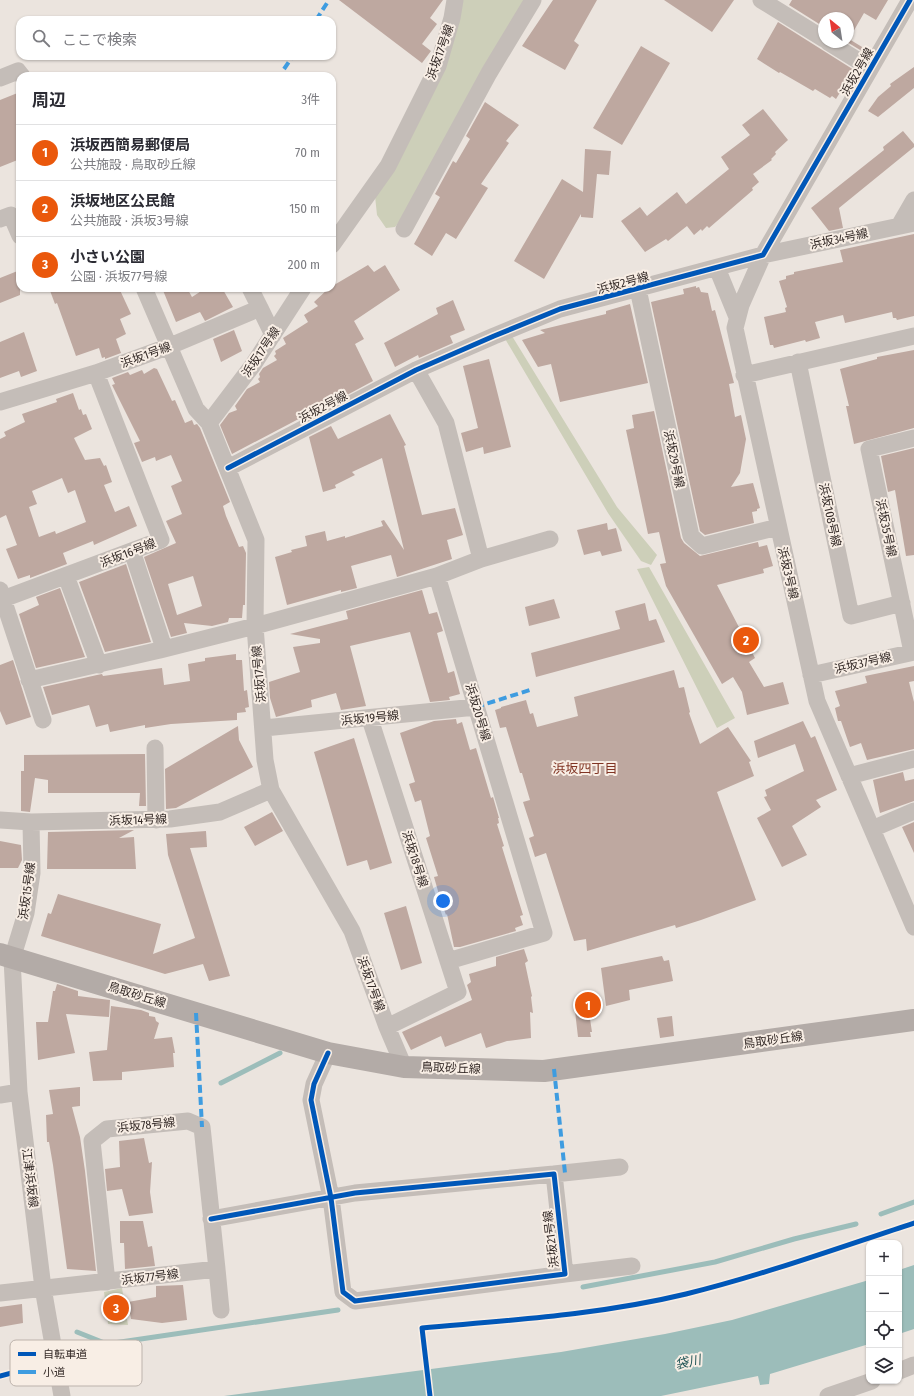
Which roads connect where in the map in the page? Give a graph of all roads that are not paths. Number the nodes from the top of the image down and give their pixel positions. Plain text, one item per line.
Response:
1 (455, 0) edge
2 (533, 0) edge
3 (761, 0) edge
4 (910, 0) edge
5 (818, 35) edge
6 (838, 48) edge
7 (870, 68) junction
8 (19, 72) edge
9 (0, 78) edge
10 (914, 200) edge
11 (0, 219) edge
12 (907, 224) edge
13 (16, 227) edge
14 (404, 229) dead end
15 (336, 238) edge
16 (763, 255) junction
17 (717, 268) junction
18 (638, 290) junction
19 (146, 292) edge
20 (252, 292) edge
21 (300, 292) edge
22 (260, 308) junction
23 (737, 317) junction
24 (273, 335) junction
25 (914, 336) edge
26 (170, 346) junction
27 (798, 362) junction
28 (416, 370) junction
29 (96, 373) junction
30 (744, 375) junction
31 (0, 402) edge
32 (210, 423) junction
33 (914, 438) edge
34 (228, 468) junction
35 (778, 527) junction
36 (550, 539) dead end
37 (132, 551) junction
38 (481, 559) junction
39 (66, 576) junction
40 (437, 576) junction
41 (2, 595) edge
42 (902, 604) junction
43 (255, 626) junction
44 (160, 650) junction
45 (913, 652) edge
46 (99, 665) junction
47 (811, 675) junction
48 (30, 680) junction
49 (476, 707) junction
50 (370, 718) junction
51 (43, 720) dead end
52 (264, 728) junction
53 (155, 748) dead end
54 (914, 759) edge
55 (849, 776) junction
56 (271, 790) junction
57 (914, 810) edge
58 (0, 820) edge
59 (156, 820) junction
60 (31, 822) junction
61 (872, 829) junction
62 (914, 927) edge
63 (6, 956) edge
64 (448, 961) junction
65 (914, 1020) edge
66 (387, 1027) junction
67 (328, 1053) junction
68 (404, 1067) junction
69 (19, 1092) junction
70 (0, 1095) edge
71 (620, 1167) dead end
72 (554, 1174) junction
73 (331, 1198) junction
74 (211, 1219) junction
75 (632, 1266) dead end
76 (217, 1269) junction
77 (565, 1274) junction
78 (107, 1282) junction
79 (43, 1288) junction
80 (0, 1294) edge
81 (221, 1310) dead end
82 (52, 1340) edge
83 (914, 1365) edge
84 (902, 1370) edge
85 (866, 1383) edge
86 (828, 1396) edge

1 - 15 street, 浜坂17号線
2 - 14 street
3 - 5 street
4 - 7 street, 浜坂2号線
6 - 7 street
7 - 16 street, 浜坂2号線
8 - 9 street
10 - 12 street
11 - 13 street
12 - 16 street, 浜坂34号線
16 - 17 street, 浜坂2号線
16 - 23 street
17 - 18 street, 浜坂2号線
17 - 23 street
18 - 28 street, 浜坂2号線
18 - 35 street, 浜坂29号線
19 - 26 street
20 - 22 street
21 - 24 street, 浜坂17号線
22 - 24 street
22 - 26 street, 浜坂1号線
23 - 30 street, 浜坂3号線
24 - 32 street, 浜坂17号線
25 - 27 street
26 - 29 street, 浜坂1号線
26 - 32 street
27 - 30 street
27 - 42 street, 浜坂108号線
28 - 34 street, 浜坂2号線
28 - 38 street
29 - 31 street, 浜坂1号線
29 - 37 street, 浜坂16号線
30 - 35 street, 浜坂3号線
32 - 34 street, 浜坂17号線
33 - 42 street, 浜坂35号線
34 - 43 street, 浜坂17号線
35 - 47 street, 浜坂3号線
36 - 38 street
37 - 39 street, 浜坂16号線
37 - 44 street
38 - 40 street
39 - 41 street, 浜坂16号線
39 - 46 street
40 - 43 street
40 - 49 street, 浜坂20号線
41 - 48 street
42 - 45 street, 浜坂35号線
43 - 44 street
43 - 52 street, 浜坂17号線
44 - 46 street
45 - 47 street, 浜坂37号線
46 - 48 street
47 - 55 street, 浜坂3号線
48 - 51 street
49 - 50 street, 浜坂19号線
49 - 64 street, 浜坂20号線
50 - 52 street, 浜坂19号線
50 - 64 street, 浜坂18号線
52 - 56 street, 浜坂17号線
53 - 59 street
54 - 55 street
55 - 61 street, 浜坂3号線
56 - 59 street, 浜坂14号線
56 - 66 street, 浜坂17号線
57 - 61 street
58 - 60 street, 浜坂14号線
59 - 60 street, 浜坂14号線
60 - 63 street, 浜坂15号線
61 - 62 street, 浜坂3号線
63 - 67 main road, 鳥取砂丘線
63 - 69 street, 江津浜坂線
64 - 66 street, 浜坂18号線
65 - 68 main road, 鳥取砂丘線
66 - 68 street, 浜坂17号線
67 - 68 main road, 鳥取砂丘線
67 - 73 street, 浜坂21号線
69 - 70 street
69 - 79 street, 江津浜坂線
71 - 72 street
72 - 73 street
72 - 77 street, 浜坂21号線
73 - 74 street
73 - 77 street, 浜坂21号線
74 - 76 street, 浜坂78号線
74 - 78 street, 浜坂78号線
75 - 77 street
76 - 78 street, 浜坂77号線
76 - 81 street
78 - 79 street, 浜坂77号線
79 - 80 street, 浜坂77号線
79 - 82 street, 江津浜坂線
83 - 84 street
85 - 86 street

